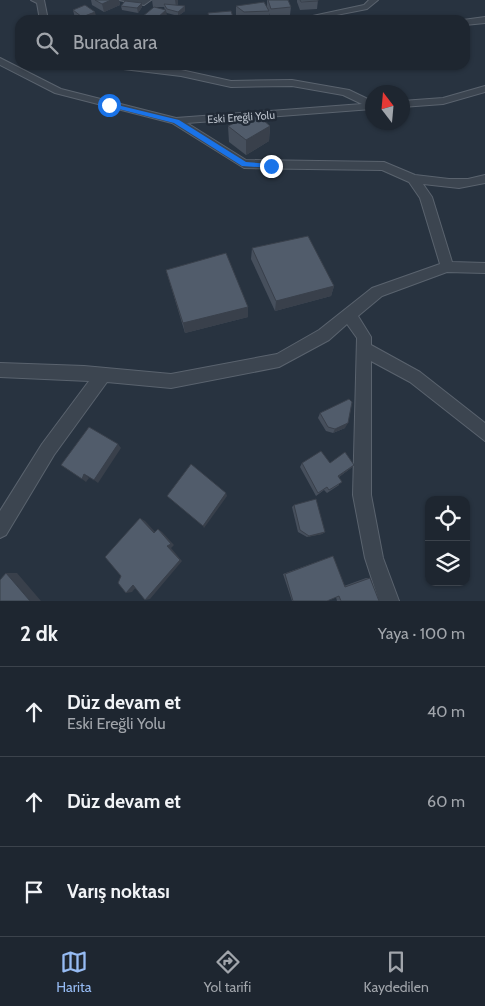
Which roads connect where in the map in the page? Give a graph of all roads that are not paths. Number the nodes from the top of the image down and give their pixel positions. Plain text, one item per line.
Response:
1 (36, 0) edge
2 (123, 0) edge
3 (147, 0) edge
4 (374, 0) edge
5 (43, 15) edge
6 (327, 15) edge
7 (485, 20) edge
8 (470, 22) edge
9 (0, 61) edge
10 (156, 70) edge
11 (485, 89) edge
12 (365, 102) edge
13 (410, 103) edge
14 (365, 107) edge
15 (176, 121) junction
16 (413, 179) junction
17 (485, 179) edge
18 (447, 267) junction
19 (485, 268) edge
20 (349, 315) junction
21 (364, 349) junction
22 (0, 370) edge
23 (103, 375) junction
24 (485, 433) edge
25 (0, 529) edge
26 (389, 601) edge

1 - 5 street
2 - 3 street
4 - 6 street
7 - 8 street
9 - 15 street, Eski Ereğli Yolu
10 - 12 street
11 - 13 street
14 - 15 street, Eski Ereğli Yolu
15 - 16 street
16 - 17 street
16 - 18 street
18 - 19 street
18 - 20 street
20 - 21 street
20 - 23 street
21 - 24 street
21 - 26 street
22 - 23 street
23 - 25 street

